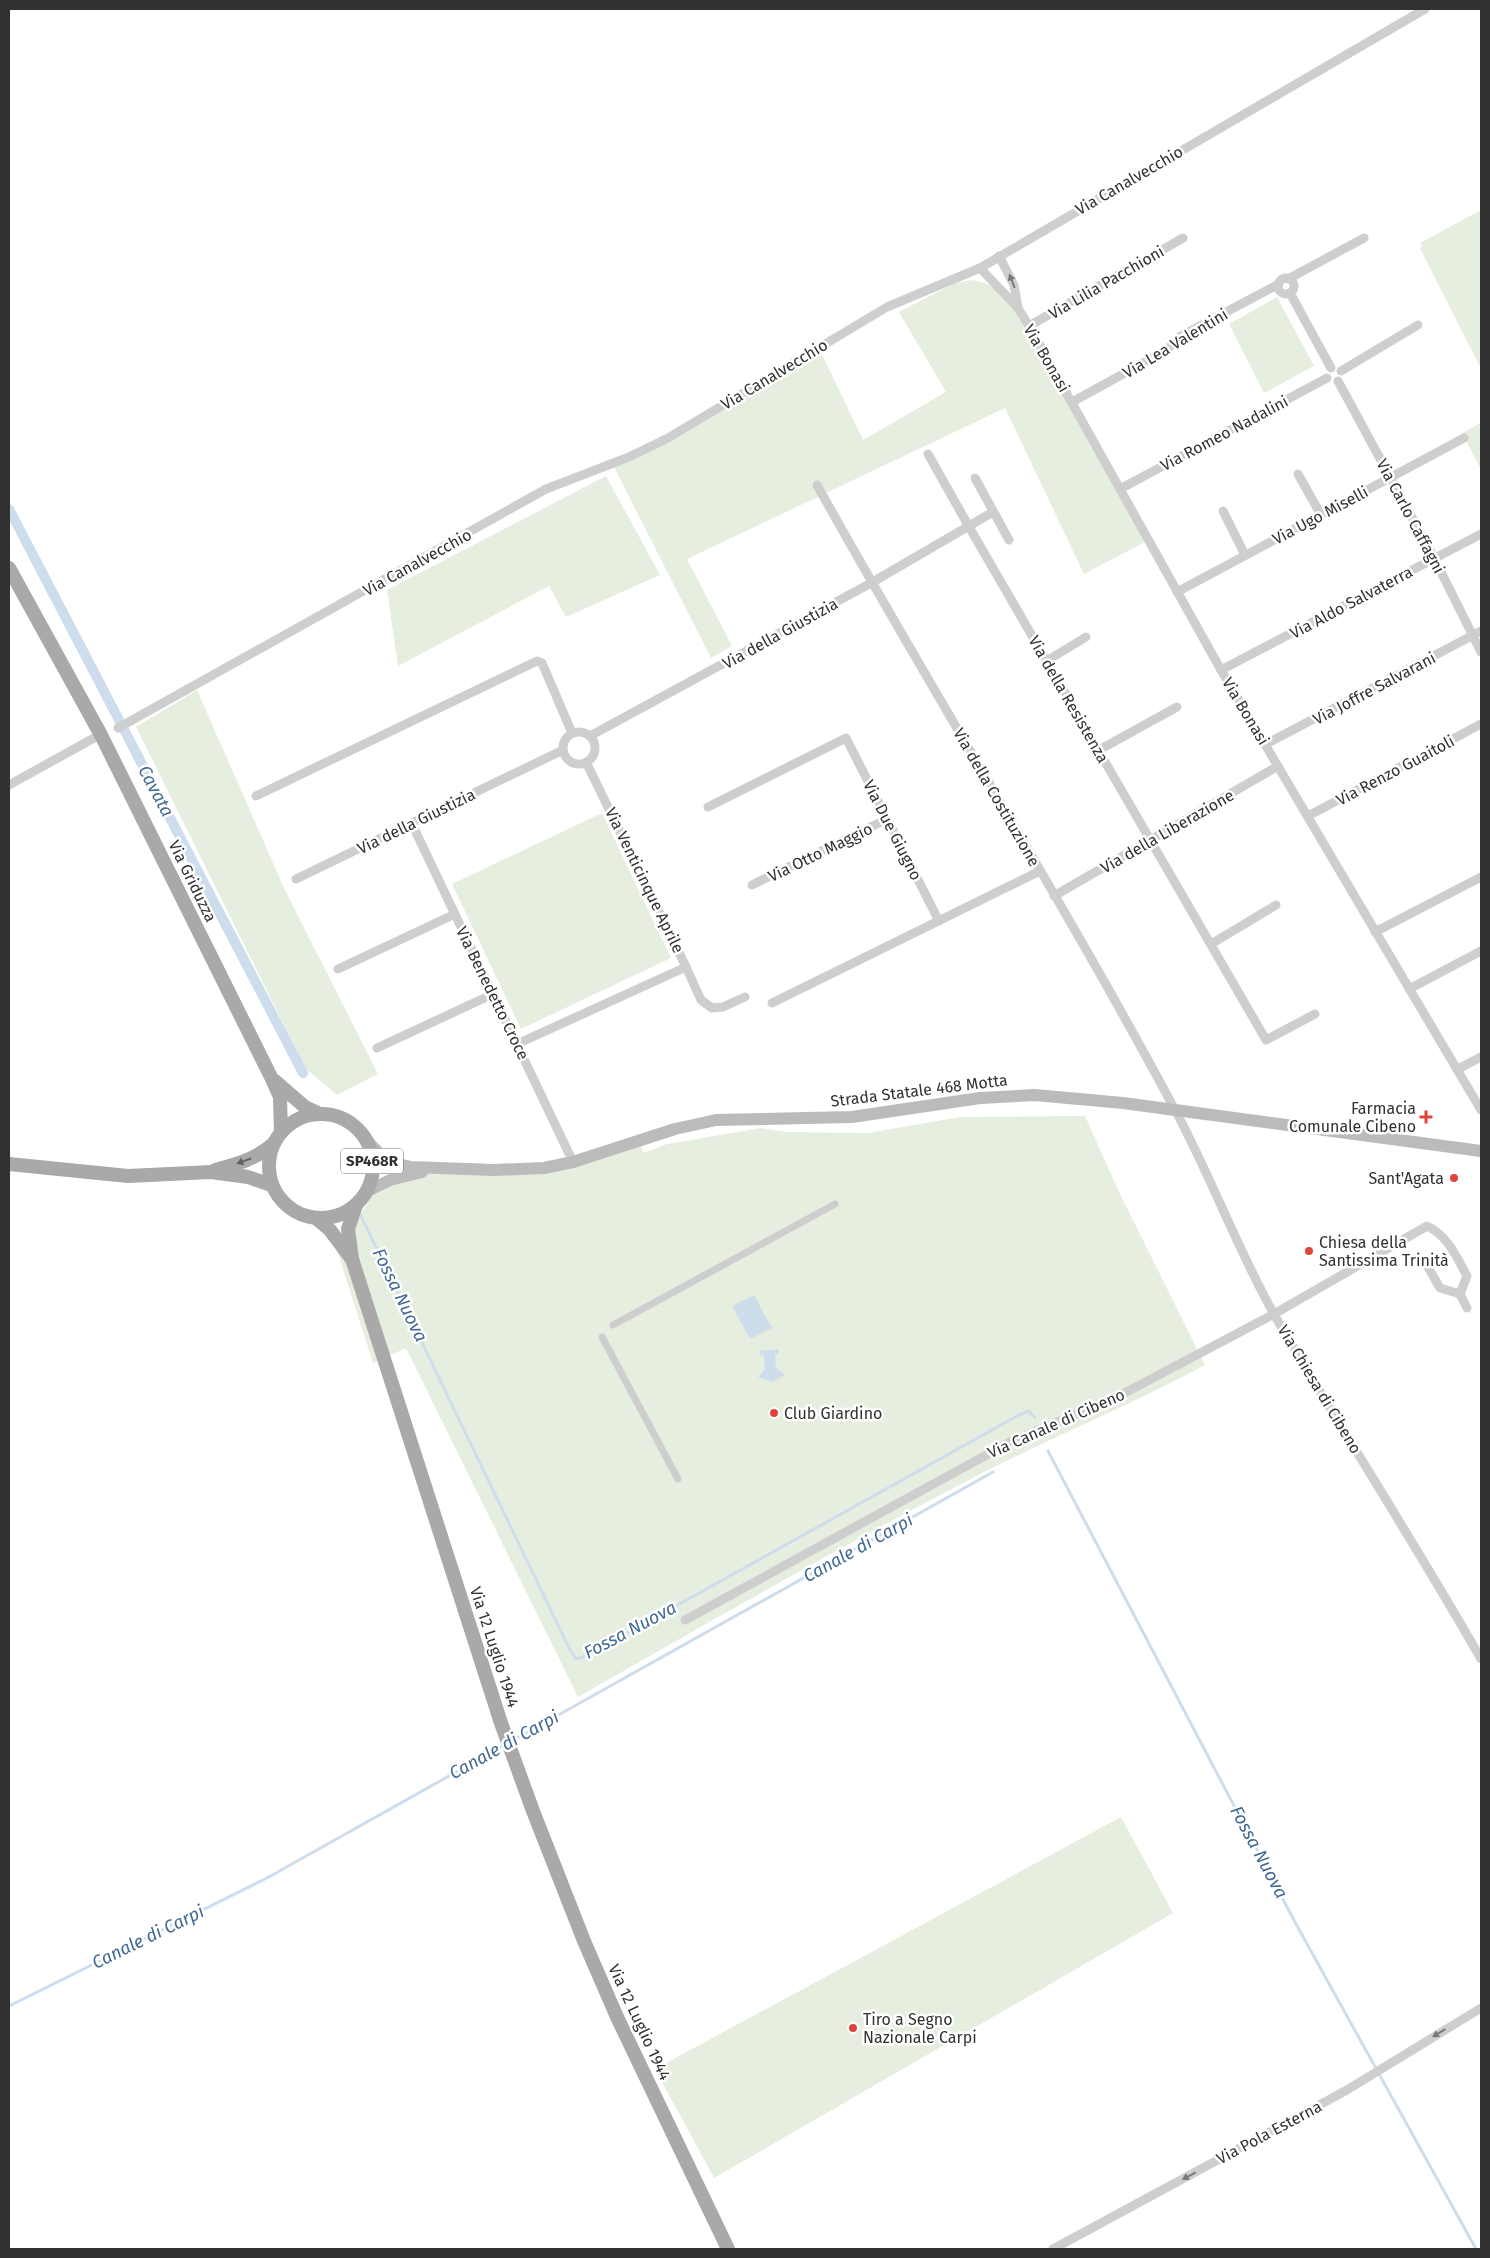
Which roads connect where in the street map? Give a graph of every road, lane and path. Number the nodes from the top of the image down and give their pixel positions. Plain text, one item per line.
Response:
1 (1425, 9) edge
2 (1182, 238) dead end
3 (1364, 238) dead end
4 (999, 256) junction
5 (980, 268) junction
6 (1288, 279) junction
7 (1279, 284) junction
8 (1290, 293) junction
9 (1018, 308) junction
10 (1418, 325) dead end
11 (1029, 326) junction
12 (1331, 368) junction
13 (1341, 372) junction
14 (1327, 378) junction
15 (1338, 382) junction
16 (1072, 402) junction
17 (1464, 438) dead end
18 (928, 454) dead end
19 (1298, 474) dead end
20 (975, 478) dead end
21 (1390, 478) junction
22 (817, 485) dead end
23 (1120, 489) junction
24 (1223, 511) dead end
25 (993, 512) junction
26 (1321, 515) junction
27 (968, 525) junction
28 (1481, 534) edge
29 (1009, 540) dead end
30 (1245, 555) junction
31 (1434, 558) junction
32 (9, 568) edge
33 (871, 583) junction
34 (1177, 592) junction
35 (1481, 631) edge
36 (1472, 636) junction
37 (1086, 637) dead end
38 (1481, 652) edge
39 (1048, 660) junction
40 (1221, 670) junction
41 (1177, 707) dead end
42 (1481, 724) edge
43 (118, 728) dead end
44 (572, 733) junction
45 (590, 736) junction
46 (94, 738) dead end
47 (1266, 744) junction
48 (563, 750) junction
49 (1099, 750) junction
50 (586, 762) junction
51 (1278, 766) junction
52 (9, 785) edge
53 (256, 796) dead end
54 (708, 807) dead end
55 (1308, 816) junction
56 (887, 819) junction
57 (412, 824) junction
58 (1152, 841) junction
59 (1040, 871) junction
60 (1481, 877) edge
61 (296, 879) dead end
62 (752, 885) dead end
63 (1054, 896) junction
64 (1276, 905) dead end
65 (455, 914) junction
66 (939, 921) junction
67 (1375, 932) junction
68 (1211, 944) junction
69 (1481, 951) edge
70 (686, 967) junction
71 (338, 969) dead end
72 (1409, 989) junction
73 (493, 994) junction
74 (745, 997) dead end
75 (772, 1003) dead end
76 (1315, 1014) dead end
77 (517, 1044) junction
78 (377, 1048) dead end
79 (1481, 1057) edge
80 (1458, 1069) junction
81 (272, 1078) junction
82 (1175, 1110) junction
83 (1481, 1110) edge
84 (318, 1113) junction
85 (281, 1132) junction
86 (366, 1140) junction
87 (273, 1144) junction
88 (1481, 1152) edge
89 (573, 1162) junction
90 (9, 1164) edge
91 (433, 1170) junction
92 (211, 1172) junction
93 (272, 1184) junction
94 (366, 1192) junction
95 (835, 1204) dead end
96 (356, 1205) junction
97 (316, 1218) junction
98 (352, 1258) junction
99 (1426, 1262) dead end
100 (1460, 1294) junction
101 (1468, 1308) dead end
102 (1274, 1314) junction
103 (613, 1325) dead end
104 (602, 1337) dead end
105 (678, 1479) dead end
106 (685, 1620) dead end
107 (1481, 1659) edge
108 (1481, 2008) edge
109 (704, 2201) junction
110 (728, 2249) edge
111 (735, 2249) edge
112 (1053, 2249) edge

1 - 4 street, Via Canalvecchio
2 - 11 street, Via Lilia Pacchioni
3 - 6 street
4 - 5 street, Via Canalvecchio
9 -> 4 street, Via Bonasi
5 - 9 street, Via Bonasi
5 - 43 street, Via Canalvecchio
6 - 7 street
6 - 8 street
7 - 8 street
7 - 16 street, Via Lea Valentini
8 - 12 street
9 - 11 street, Via Bonasi
10 - 13 street
11 - 16 street, Via Bonasi
12 - 13 street
12 - 14 street
13 - 15 street
14 - 15 street
14 - 23 street, Via Romeo Nadalini
15 - 21 street, Via Carlo Caffagni
16 - 23 street, Via Bonasi
17 - 21 street, Via Ugo Miselli
18 - 27 street, Via della Resistenza
19 - 26 street
20 - 25 street
21 - 26 street, Via Ugo Miselli
21 - 31 street, Via Carlo Caffagni
22 - 33 street, Via della Costituzione
23 - 34 street, Via Bonasi
24 - 30 street
25 - 27 street, Via della Giustizia
25 - 29 street
26 - 30 street, Via Ugo Miselli
27 - 33 street, Via della Giustizia
27 - 39 street, Via della Resistenza
28 - 31 street, Via Aldo Salvaterra
30 - 34 street, Via Ugo Miselli
31 - 36 street, Via Carlo Caffagni
31 - 40 street, Via Aldo Salvaterra
32 - 81 main road, Via Griduzza
33 - 45 street, Via della Giustizia
33 - 59 street, Via della Costituzione
34 - 40 street, Via Bonasi
35 - 36 street, Via Joffre Salvarani
36 - 38 street, Via Carlo Caffagni
36 - 47 street, Via Joffre Salvarani
37 - 39 street
39 - 49 street, Via della Resistenza
40 - 47 street, Via Bonasi
41 - 49 street
42 - 55 street, Via Renzo Guaitoli
44 - 45 street
44 - 48 street
44 - 53 street
45 - 50 street
46 - 52 street
47 - 51 street, Via Bonasi
48 - 50 street
48 - 57 street, Via della Giustizia
49 - 58 street, Via della Resistenza
50 - 70 street, Via Venticinque Aprile
51 - 55 street, Via Bonasi
51 - 58 street, Via della Liberazione
54 - 56 street, Via Due Giugno
55 - 67 street, Via Bonasi
56 - 62 street, Via Otto Maggio
56 - 66 street, Via Due Giugno
57 - 61 street, Via della Giustizia
57 - 65 street, Via Benedetto Croce
58 - 63 street, Via della Liberazione
58 - 68 street, Via della Resistenza
59 - 63 street, Via della Costituzione
59 - 66 street
60 - 67 street
63 - 82 street, Via della Costituzione
64 - 68 street
65 - 71 street
65 - 73 street, Via Benedetto Croce
66 - 75 street
67 - 72 street, Via Bonasi
68 - 76 street, Via della Resistenza
69 - 72 street
70 - 74 street
70 - 77 street, Via Venticinque Aprile
72 - 80 street, Via Bonasi
73 - 77 street, Via Benedetto Croce
73 - 78 street
77 - 89 street, Via Benedetto Croce
79 - 80 street
80 - 83 street, Via Bonasi
81 - 84 main road, Via Griduzza
81 - 85 main road, Via Griduzza
82 - 88 main road, Strada Statale 468 Motta
82 - 89 main road, Strada Statale 468 Motta
82 - 102 street, Via Chiesa di Cibeno
84 - 85 main road, SP468R
84 - 86 main road, SP468R
85 - 87 main road, SP468R
86 - 91 main road
86 - 94 main road, SP468R
87 -> 92 main road, SP468R
87 - 93 main road, SP468R
89 - 91 main road, Strada Statale 468 Motta
90 - 92 main road, SP468R
91 - 94 main road
92 - 93 main road, SP468R
93 - 97 main road, SP468R
94 - 96 main road, SP468R
95 - 103 street
96 - 97 main road, SP468R
96 - 98 main road
97 - 98 main road
98 - 109 main road, Via 12 Luglio 1944
99 - 100 street
100 - 101 street
100 - 102 street, Via Canale di Cibeno
102 - 106 street, Via Canale di Cibeno
102 - 107 street, Via Chiesa di Cibeno
104 - 105 street
108 -> 112 street, Via Pola Esterna
109 - 110 main road, Via 12 Luglio 1944
109 - 111 main road, Via 12 Luglio 1944

